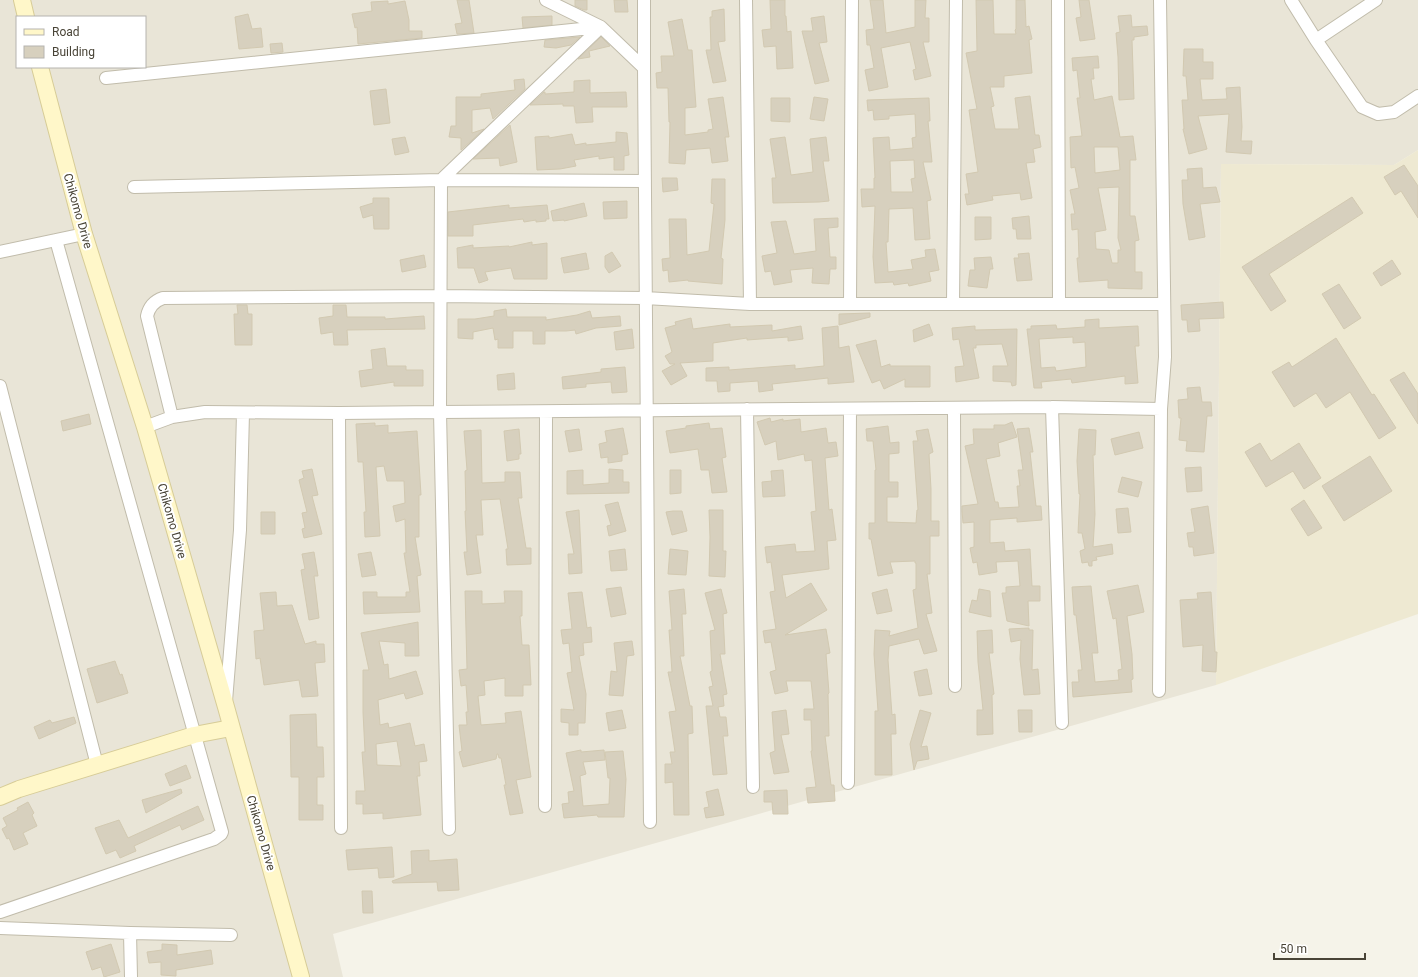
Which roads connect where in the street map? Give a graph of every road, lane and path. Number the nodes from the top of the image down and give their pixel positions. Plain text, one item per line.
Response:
1 (22, 0) edge
2 (546, 0) edge
3 (644, 0) edge
4 (746, 0) edge
5 (852, 0) edge
6 (956, 0) edge
7 (1058, 0) edge
8 (1160, 0) edge
9 (1291, 0) edge
10 (1376, 0) edge
11 (26, 16) edge
12 (601, 27) junction
13 (1316, 40) junction
14 (40, 68) edge
15 (644, 68) junction
16 (106, 78) dead end
17 (1418, 96) edge
18 (441, 180) junction
19 (644, 181) junction
20 (134, 187) dead end
21 (84, 234) junction
22 (56, 240) junction
23 (0, 252) edge
24 (441, 296) junction
25 (645, 298) junction
26 (1059, 303) junction
27 (750, 304) junction
28 (850, 304) junction
29 (953, 304) junction
30 (1164, 304) junction
31 (0, 386) edge
32 (1052, 407) junction
33 (954, 408) junction
34 (747, 409) junction
35 (850, 409) junction
36 (1162, 409) junction
37 (646, 410) junction
38 (440, 412) junction
39 (546, 412) junction
40 (243, 413) junction
41 (339, 413) junction
42 (172, 417) junction
43 (145, 427) junction
44 (955, 686) dead end
45 (1159, 691) dead end
46 (226, 707) junction
47 (1062, 723) dead end
48 (231, 728) junction
49 (194, 736) junction
50 (96, 765) junction
51 (848, 783) dead end
52 (753, 787) dead end
53 (0, 797) edge
54 (545, 806) dead end
55 (650, 822) dead end
56 (341, 828) dead end
57 (449, 829) dead end
58 (0, 912) edge
59 (0, 928) edge
60 (130, 933) junction
61 (231, 936) dead end
62 (131, 977) edge
63 (301, 977) edge

1 - 11 street
2 - 12 street
3 - 15 street
4 - 27 street
5 - 28 street
6 - 29 street
7 - 26 street
8 - 30 street
9 - 13 street
10 - 13 street
12 - 15 street
12 - 16 street
12 - 18 street
13 - 17 street
14 - 21 street, Chikomo Drive
15 - 19 street
18 - 19 street
18 - 20 street
18 - 24 street
19 - 25 street
21 - 22 street
21 - 43 street, Chikomo Drive
22 - 23 street
22 - 49 street
24 - 25 street
24 - 38 street
24 - 42 street
25 - 27 street
25 - 37 street
26 - 29 street
26 - 30 street
27 - 28 street
28 - 29 street
30 - 36 street
31 - 50 street
32 - 33 street
32 - 36 street
32 - 47 street
33 - 35 street
33 - 44 street
34 - 35 street
34 - 37 street
34 - 52 street
35 - 51 street
36 - 45 street
37 - 39 street
37 - 55 street
38 - 39 street
38 - 41 street
38 - 57 street
39 - 54 street
40 - 41 street
40 - 42 street
40 - 46 street
41 - 56 street
42 - 43 street
43 - 46 street, Chikomo Drive
46 - 48 street, Chikomo Drive
48 - 49 street
48 - 63 street, Chikomo Drive
49 - 50 street
49 - 58 street
50 - 53 street
59 - 60 street
60 - 61 street
60 - 62 street

